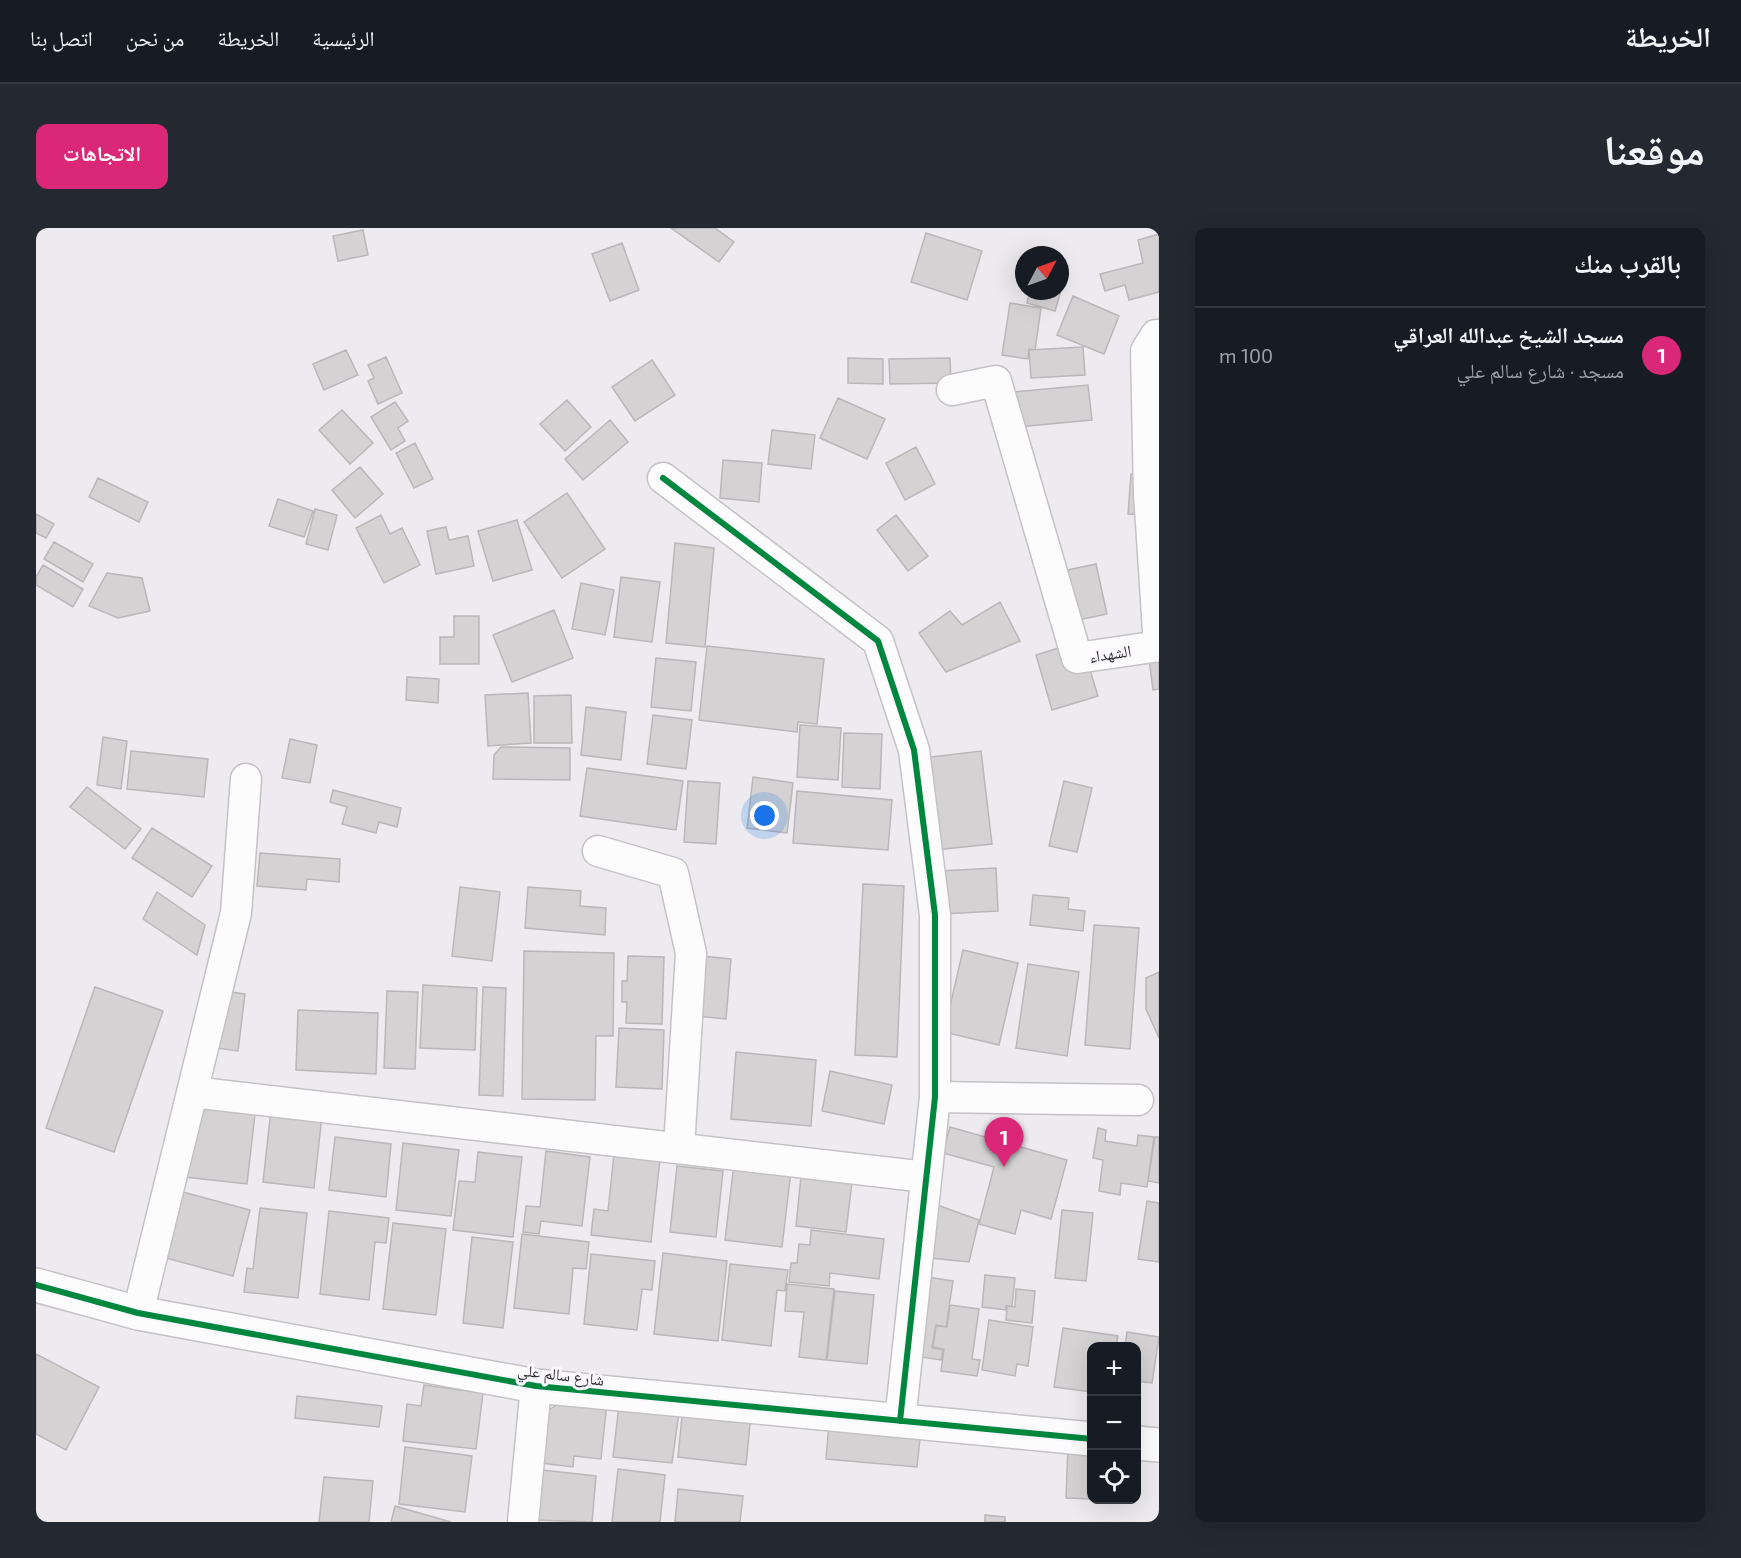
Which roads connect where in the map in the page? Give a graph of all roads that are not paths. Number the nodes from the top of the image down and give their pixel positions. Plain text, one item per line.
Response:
1 (1159, 335) edge
2 (952, 390) dead end
3 (663, 478) dead end
4 (246, 779) dead end
5 (598, 851) dead end
6 (192, 1092) junction
7 (935, 1097) junction
8 (1138, 1100) dead end
9 (679, 1148) junction
10 (926, 1177) junction
11 (36, 1285) edge
12 (138, 1313) junction
13 (536, 1386) junction
14 (900, 1421) junction
15 (1087, 1439) edge
16 (1141, 1443) edge
17 (1159, 1445) edge
18 (523, 1522) edge

1 - 2 street, الشهداء
3 - 7 street
4 - 6 street
5 - 9 street
6 - 9 street
6 - 12 street
7 - 8 street
7 - 10 street
9 - 10 street
10 - 14 street
11 - 12 street, شارع سالم علي
12 - 13 street, شارع سالم علي
13 - 14 street, شارع سالم علي
13 - 18 street
14 - 15 street, شارع سالم علي
16 - 17 street

